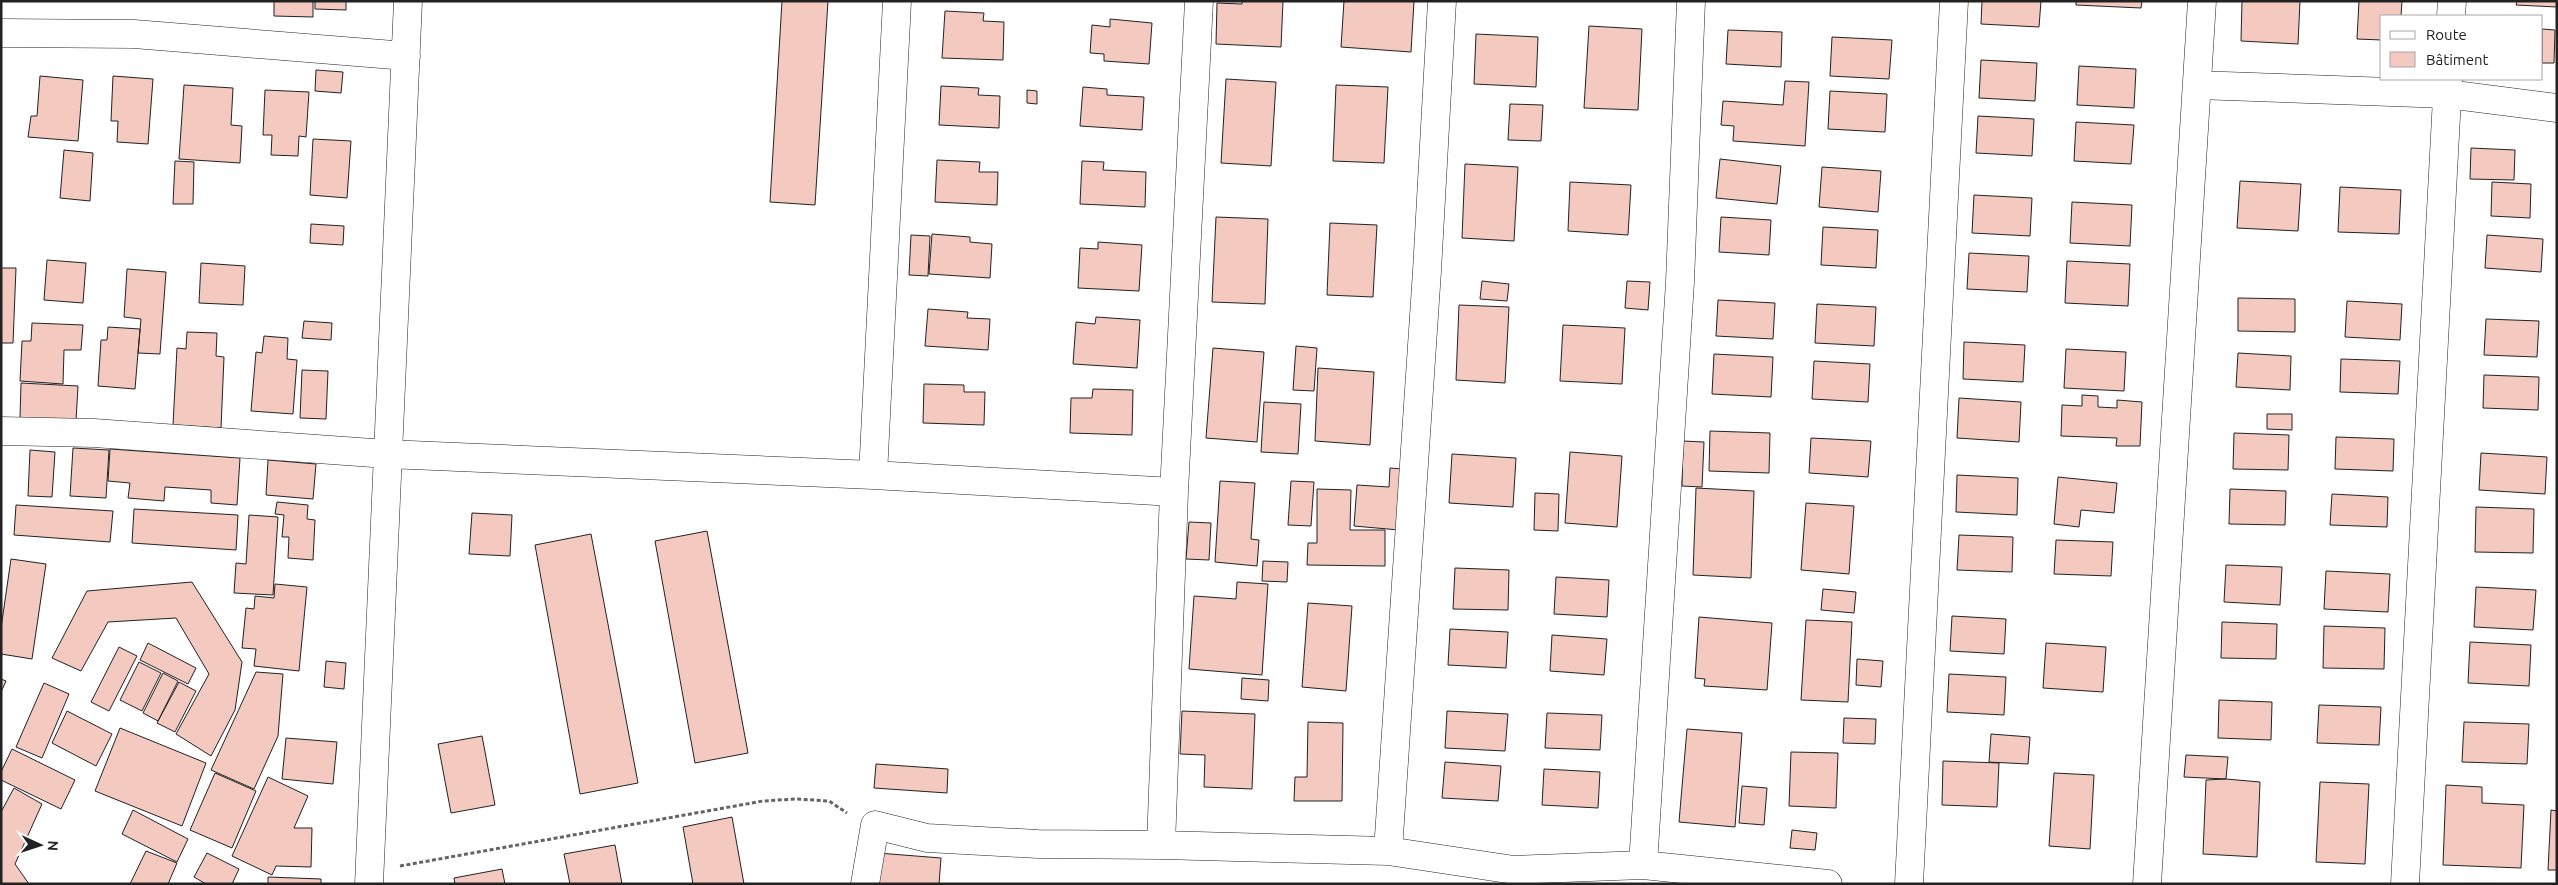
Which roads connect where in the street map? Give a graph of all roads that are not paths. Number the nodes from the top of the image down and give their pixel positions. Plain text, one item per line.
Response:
1 (408, 1) edge
2 (897, 1) edge
3 (1199, 1) edge
4 (1442, 1) edge
5 (1691, 1) edge
6 (1954, 1) edge
7 (2202, 1) edge
8 (2452, 1) edge
9 (2451, 15) edge
10 (1, 33) edge
11 (406, 56) junction
12 (2196, 85) junction
13 (2448, 86) edge
14 (2557, 108) edge
15 (1, 432) edge
16 (386, 454) junction
17 (873, 474) junction
18 (1174, 492) junction
19 (1161, 845) junction
20 (1388, 851) junction
21 (1643, 865) junction
22 (1514, 877) edge
23 (369, 878) edge
24 (865, 884) edge
25 (1828, 884) edge
26 (1909, 884) edge
27 (2147, 884) edge
28 (2405, 884) edge

1 - 11 street
2 - 17 street
3 - 18 street
4 - 20 street
5 - 21 street
6 - 26 street
7 - 12 street
8 - 9 street
10 - 11 street
11 - 16 street
12 - 13 street
12 - 27 street
13 - 14 street
13 - 28 street
15 - 16 street
16 - 17 street
16 - 23 street
17 - 18 street
18 - 19 street
19 - 20 street
19 - 24 street
20 - 22 street
21 - 22 street
21 - 25 street

